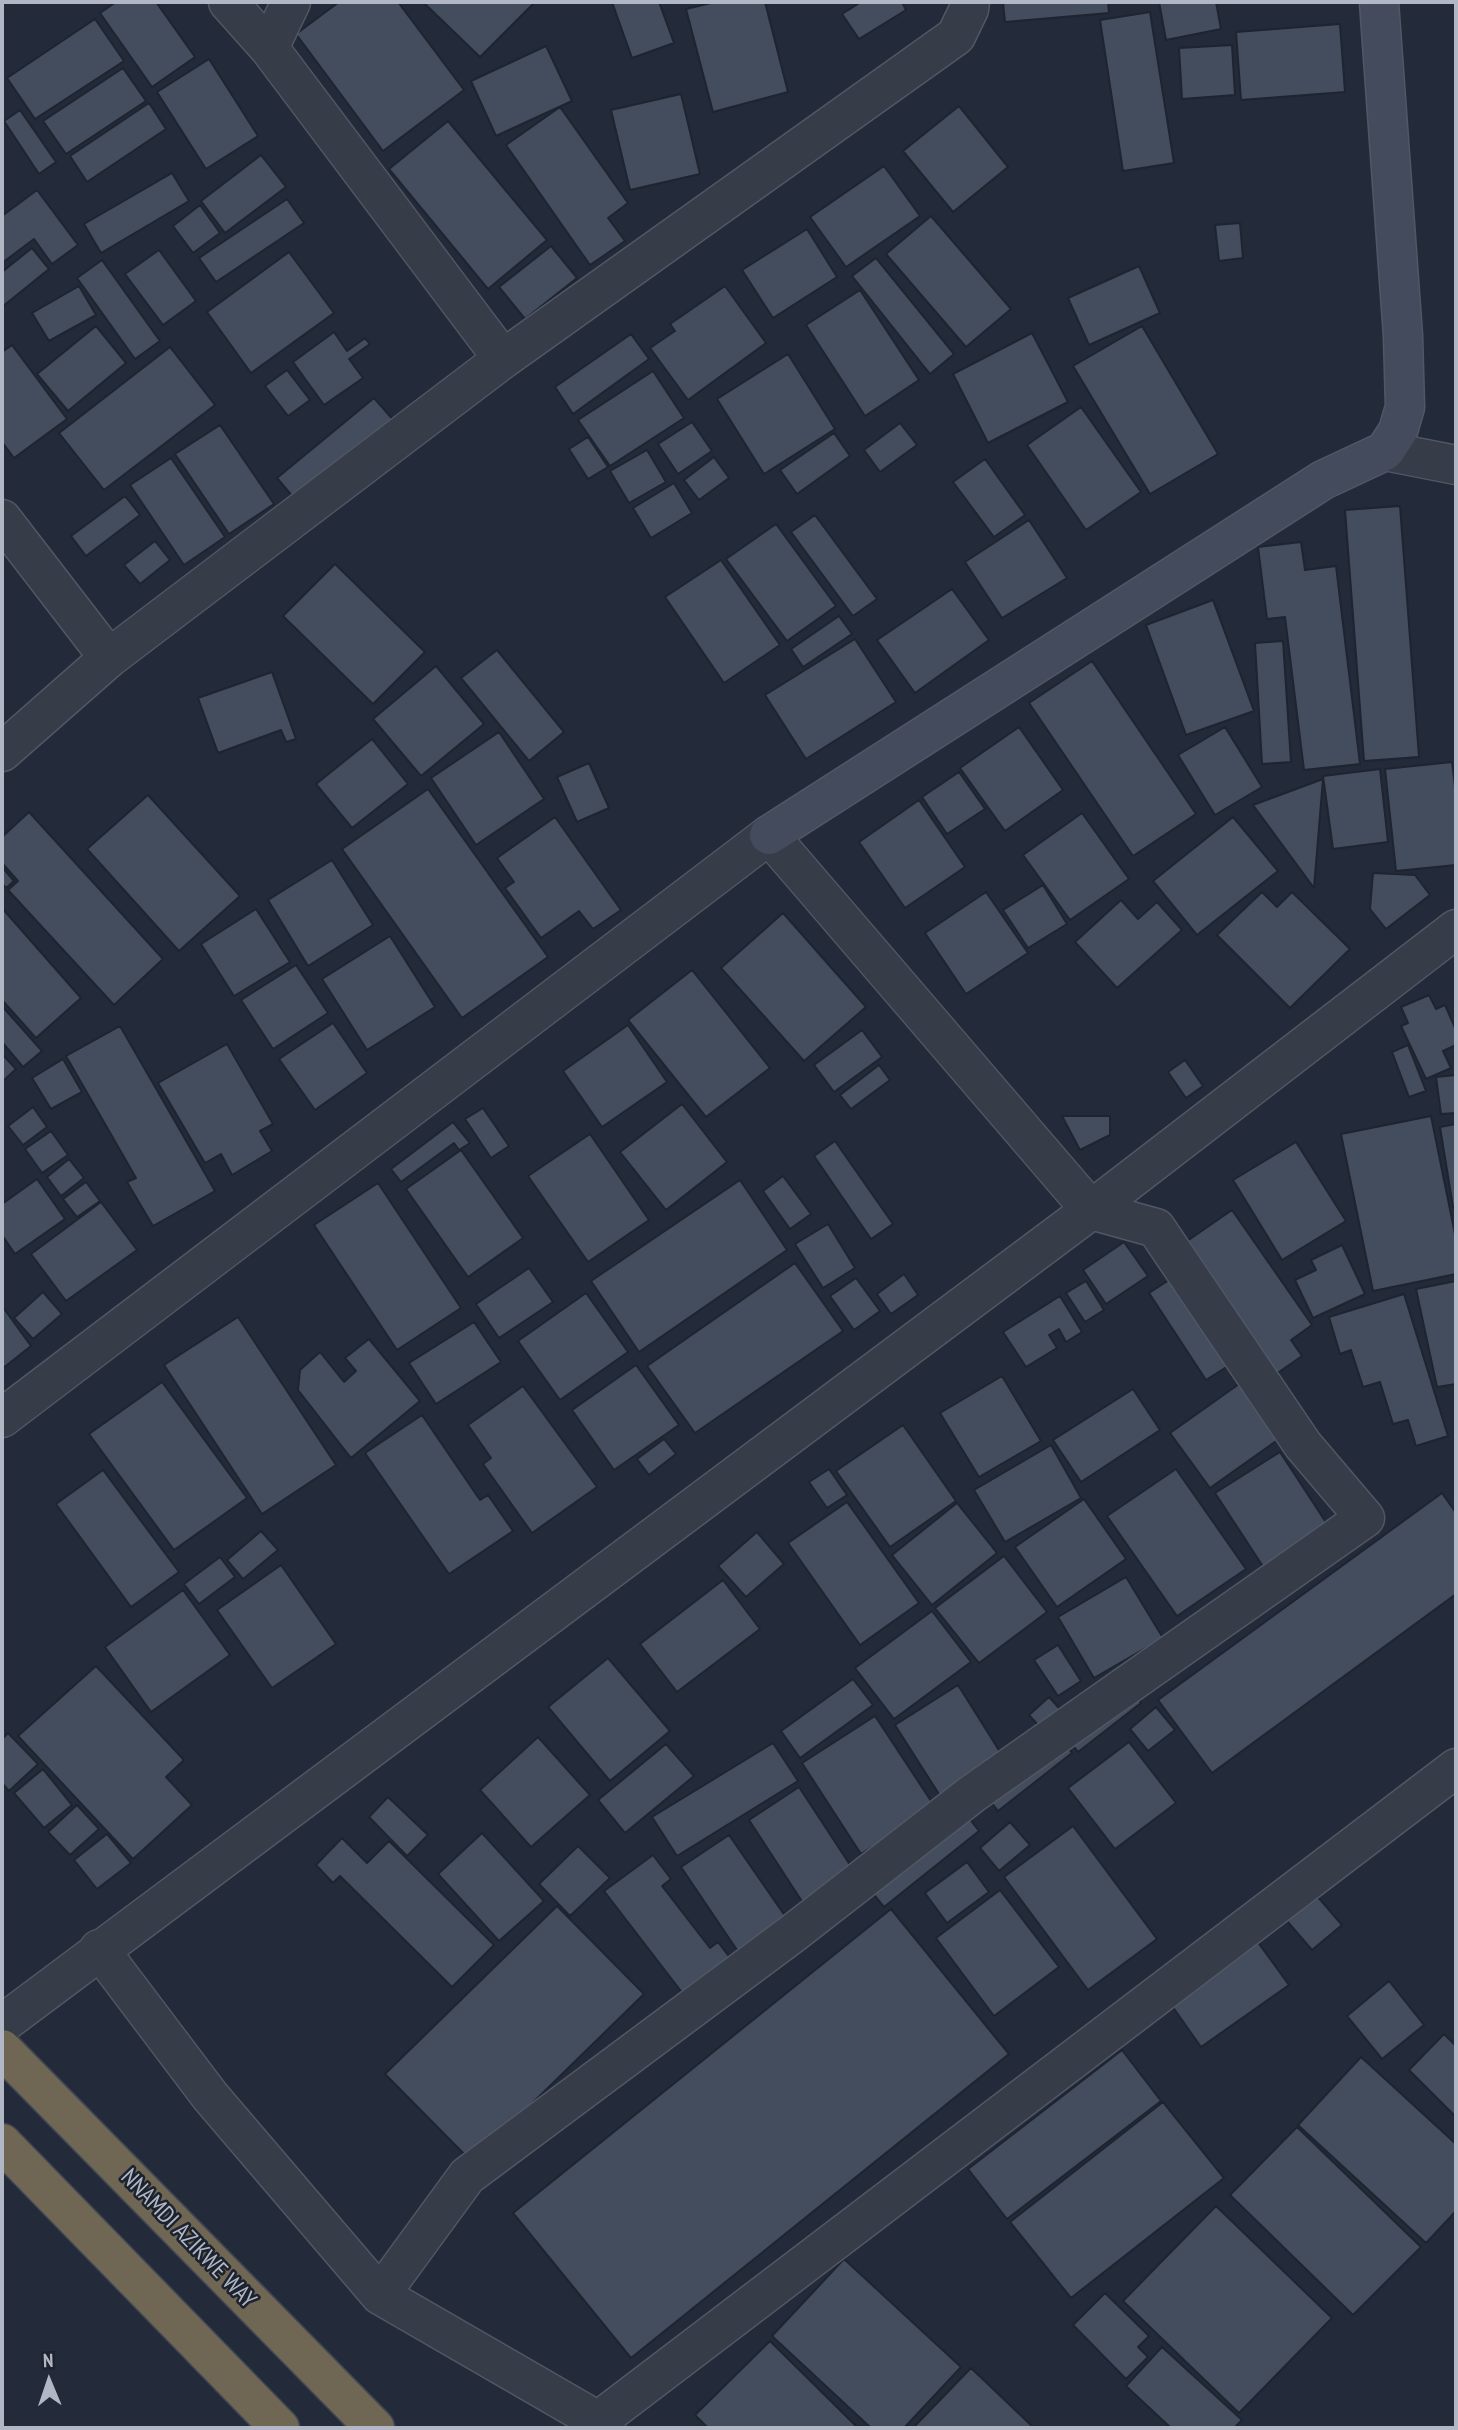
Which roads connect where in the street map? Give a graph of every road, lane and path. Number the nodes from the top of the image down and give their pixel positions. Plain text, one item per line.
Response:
1 (228, 2) edge
2 (291, 2) edge
3 (970, 2) edge
4 (1378, 2) edge
5 (269, 48) junction
6 (503, 359) junction
7 (1385, 451) junction
8 (1456, 465) edge
9 (2, 519) edge
10 (109, 657) junction
11 (2, 752) edge
12 (769, 835) junction
13 (1456, 929) edge
14 (1091, 1210) junction
15 (2, 1418) edge
16 (1456, 1768) edge
17 (99, 1949) junction
18 (2, 2024) edge
19 (2, 2049) edge
20 (2, 2143) edge
21 (380, 2295) junction
22 (602, 2425) edge
23 (280, 2428) edge
24 (374, 2428) edge

1 - 5 street
2 - 5 street
3 - 6 street
4 - 7 main road
5 - 6 street
6 - 10 street
7 - 8 street
7 - 12 main road
9 - 10 street
10 - 11 street
12 - 14 street
12 - 15 street
13 - 14 street
14 - 17 street
14 - 21 street
16 - 22 street
17 - 18 street
17 - 21 street
19 - 24 highway, NNAMDI AZIKWE WAY
20 - 23 highway
21 - 22 street

